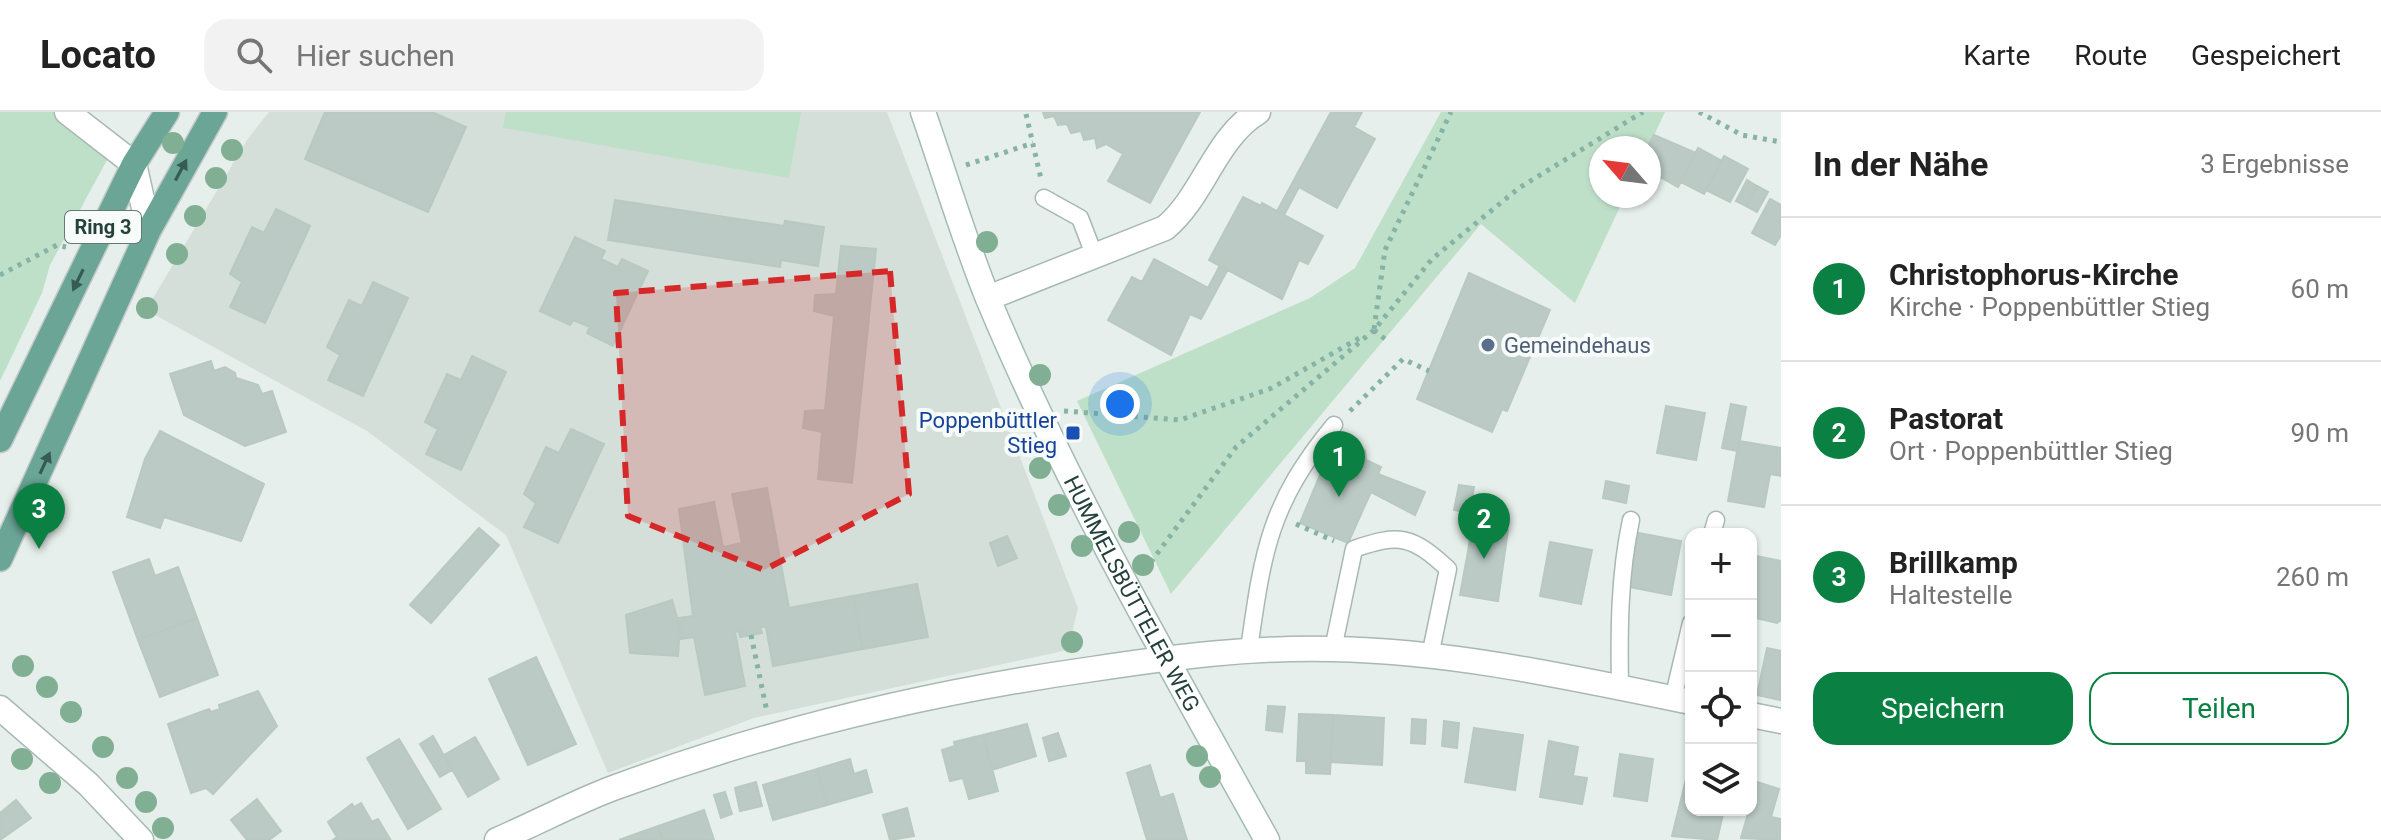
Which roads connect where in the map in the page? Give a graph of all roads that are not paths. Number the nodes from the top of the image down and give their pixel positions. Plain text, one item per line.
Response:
1 (67, 112) edge
2 (167, 112) edge
3 (215, 112) edge
4 (923, 112) edge
5 (1258, 112) edge
6 (134, 164) junction
7 (1044, 198) road end
8 (149, 230) junction
9 (1095, 257) junction
10 (988, 298) junction
11 (1334, 425) road end
12 (0, 440) edge
13 (1631, 520) dead end
14 (0, 559) edge
15 (1249, 649) junction
16 (1333, 649) junction
17 (1430, 656) junction
18 (1166, 658) junction
19 (1685, 672) edge
20 (1620, 688) junction
21 (1682, 700) edge
22 (0, 708) edge
23 (1757, 716) edge
24 (1781, 721) edge
25 (141, 840) edge
26 (497, 840) edge
27 (1267, 840) edge

1 - 6 street
2 - 6 main road, Ring 3
8 -> 3 main road, Ring 3
4 - 10 street, HUMMELSBÜTTELER WEG
5 - 9 street
6 - 8 street
6 -> 12 main road, Ring 3
7 - 9 lane
14 -> 8 main road, Ring 3
9 - 10 street
10 - 18 street, HUMMELSBÜTTELER WEG
11 - 15 lane
13 - 20 lane
15 - 16 street
15 - 18 street
16 - 17 street
16 - 17 lane
17 - 20 street
18 - 26 street
18 - 27 street, HUMMELSBÜTTELER WEG
19 - 21 lane
20 - 21 street
22 - 25 street
23 - 24 street

